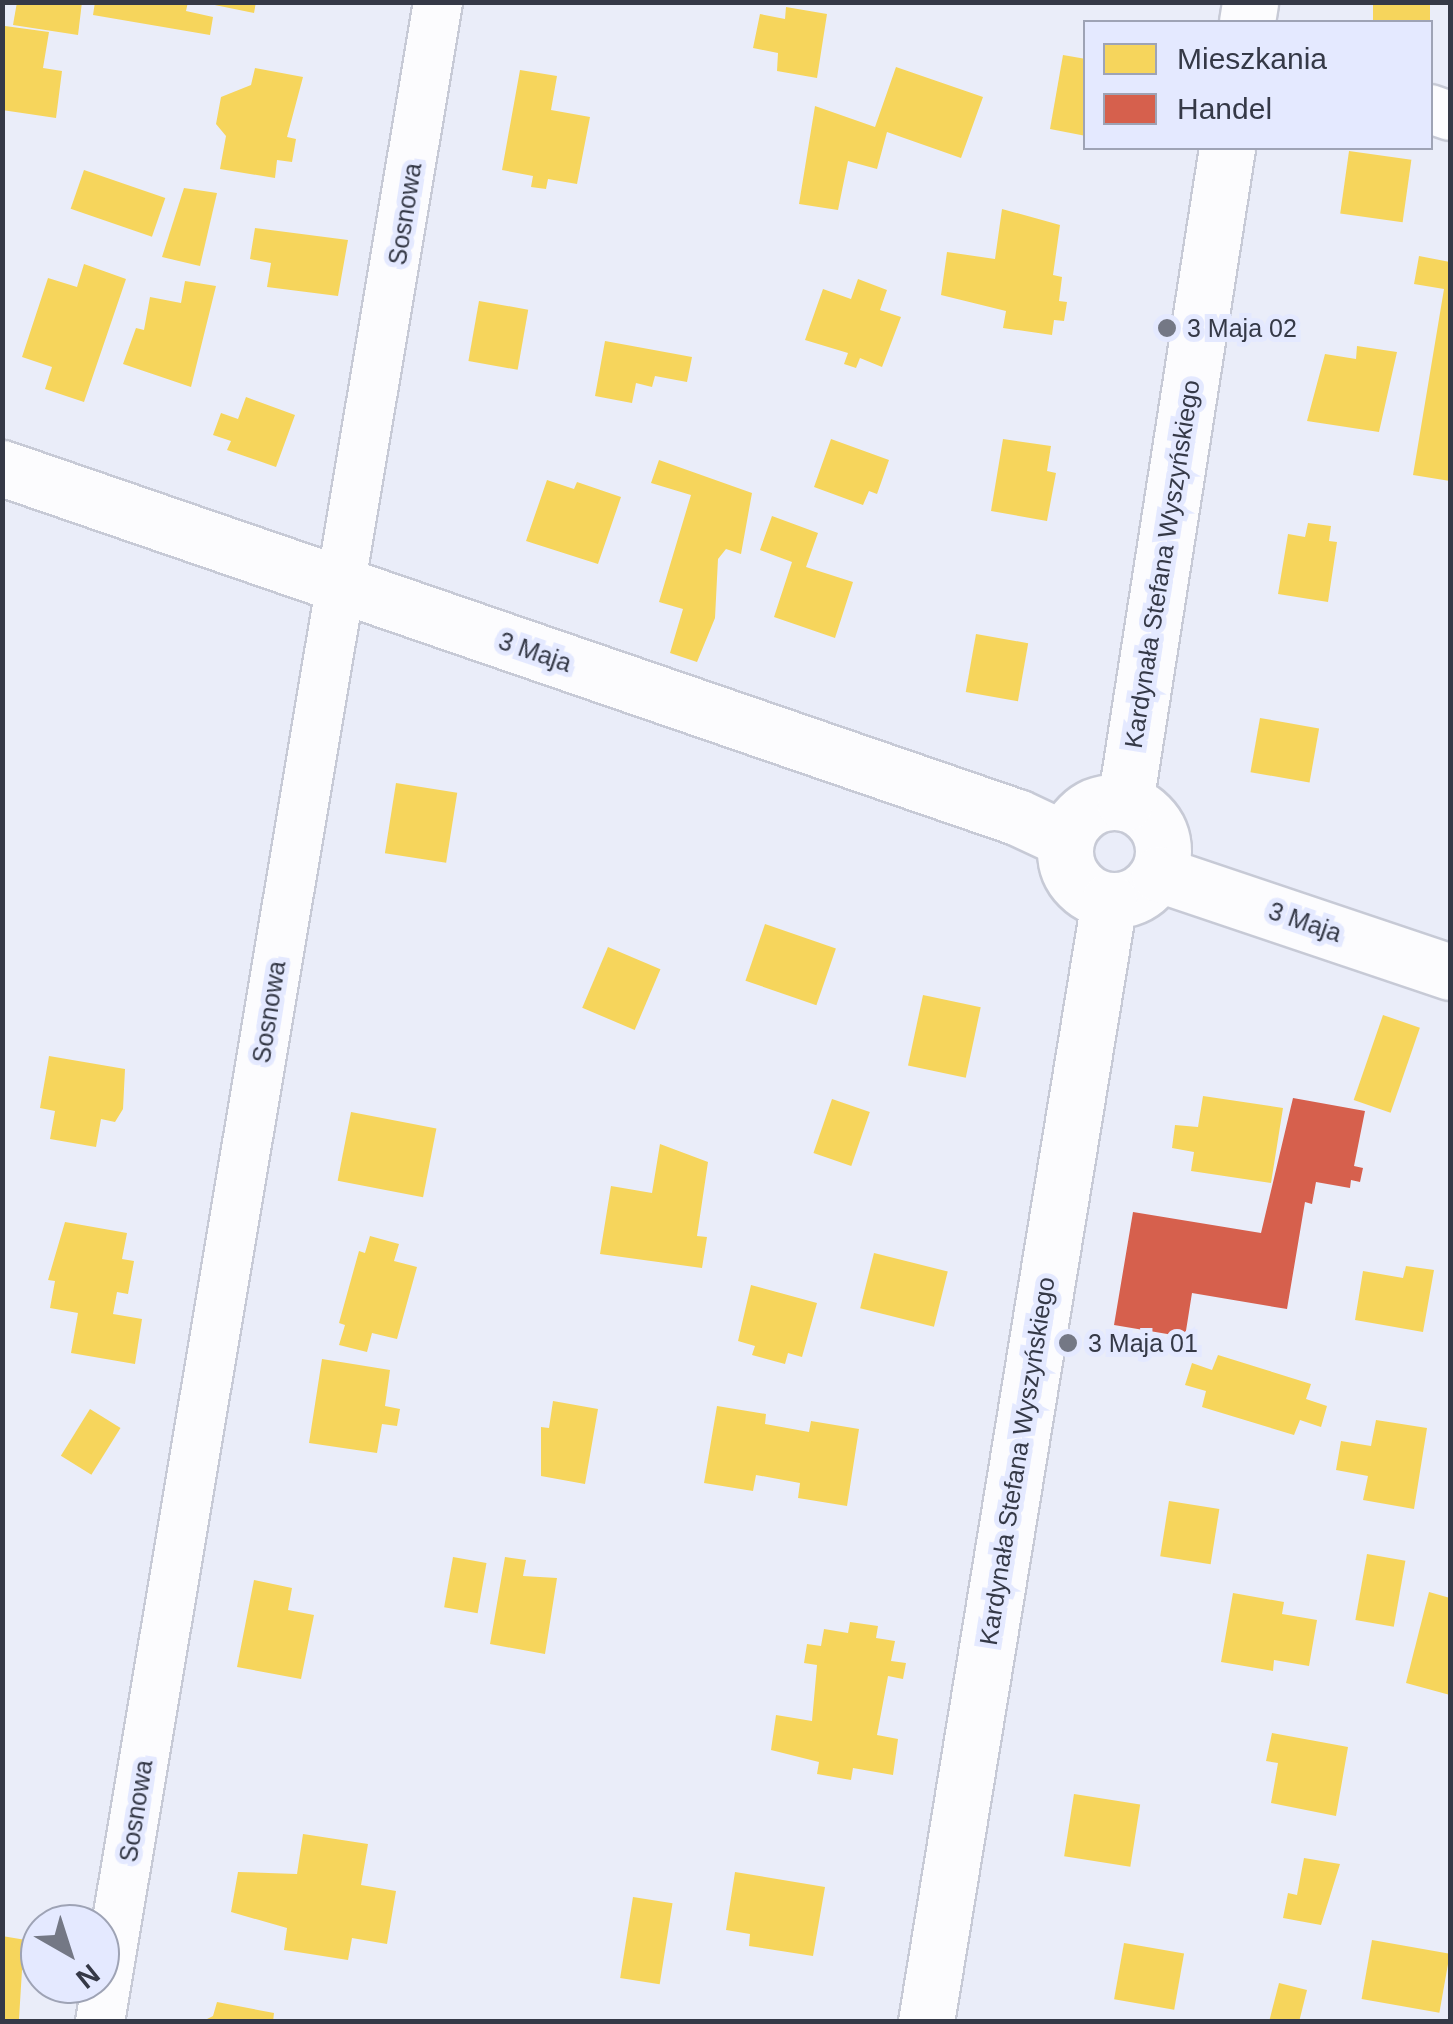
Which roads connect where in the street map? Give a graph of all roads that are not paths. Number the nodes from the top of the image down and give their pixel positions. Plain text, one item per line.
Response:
1 (438, 2) edge
2 (1227, 150) edge
3 (2, 468) edge
4 (345, 586) junction
5 (1125, 803) junction
6 (1066, 840) junction
7 (1159, 874) junction
8 (1109, 901) junction
9 (1450, 972) edge
10 (100, 2022) edge
11 (926, 2022) edge

1 - 4 street, Sosnowa
2 - 5 street, Kardynała Stefana Wyszyńskiego
3 - 4 street, 3 Maja
4 - 6 street, 3 Maja
4 - 10 street, Sosnowa
5 - 6 street
5 - 7 street
6 - 8 street
7 - 8 street
7 - 9 street, 3 Maja
8 - 11 street, Kardynała Stefana Wyszyńskiego

